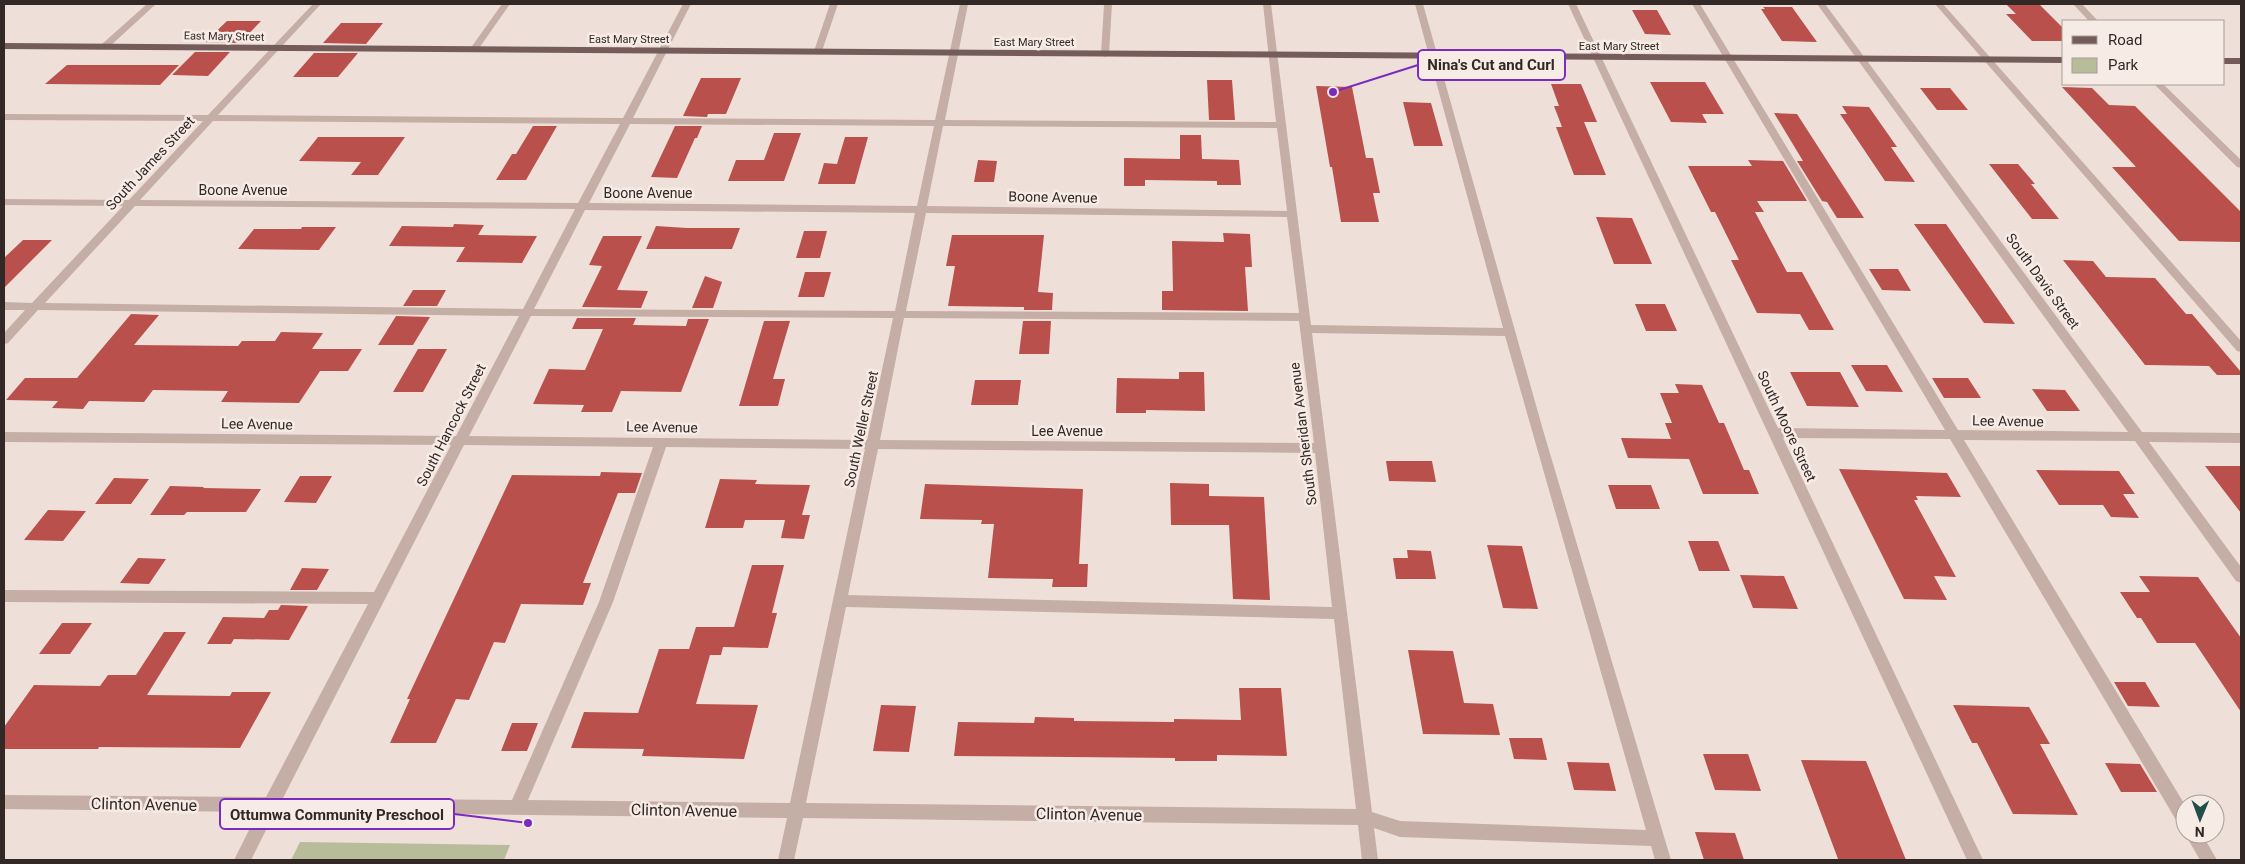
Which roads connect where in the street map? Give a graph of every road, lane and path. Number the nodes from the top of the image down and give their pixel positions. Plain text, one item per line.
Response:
1 (152, 4) edge
2 (317, 4) edge
3 (506, 4) edge
4 (687, 4) edge
5 (834, 4) edge
6 (964, 4) edge
7 (1108, 4) edge
8 (1267, 4) edge
9 (1419, 4) edge
10 (1572, 4) edge
11 (1696, 4) edge
12 (1821, 4) edge
13 (1939, 4) edge
14 (2076, 4) edge
15 (2093, 20) edge
16 (4, 46) edge
17 (104, 46) junction
18 (276, 48) junction
19 (474, 49) junction
20 (663, 50) junction
21 (818, 51) junction
22 (954, 52) junction
23 (1105, 54) junction
24 (1273, 55) junction
25 (1434, 56) junction
26 (1597, 57) junction
27 (1728, 58) junction
28 (1861, 59) junction
29 (1988, 60) junction
30 (2062, 60) edge
31 (2225, 61) edge
32 (2241, 61) edge
33 (2159, 85) edge
34 (4, 117) edge
35 (210, 119) junction
36 (627, 119) junction
37 (940, 122) junction
38 (1282, 125) junction
39 (2241, 165) edge
40 (4, 202) edge
41 (131, 204) junction
42 (582, 206) junction
43 (922, 210) junction
44 (1292, 214) junction
45 (4, 306) edge
46 (35, 306) junction
47 (527, 312) junction
48 (900, 314) junction
49 (1305, 323) junction
50 (1510, 332) junction
51 (4, 340) edge
52 (2241, 348) edge
53 (1774, 433) junction
54 (1954, 435) junction
55 (4, 437) edge
56 (2139, 437) junction
57 (2241, 438) edge
58 (460, 441) junction
59 (662, 442) junction
60 (873, 444) junction
61 (1320, 448) junction
62 (2241, 577) edge
63 (4, 596) edge
64 (378, 598) junction
65 (840, 600) junction
66 (1340, 613) junction
67 (4, 802) edge
68 (2175, 803) edge
69 (271, 805) junction
70 (517, 808) junction
71 (796, 811) junction
72 (1365, 817) junction
73 (1656, 838) junction
74 (2199, 844) edge
75 (242, 860) edge
76 (786, 860) edge
77 (1370, 860) edge
78 (1663, 860) edge
79 (1975, 860) edge
80 (2209, 860) edge

1 - 17 street
2 - 18 street, South James Street
3 - 19 street
4 - 20 street, South Hancock Street
5 - 21 street
6 - 22 street, South Weller Street
7 - 23 street
8 - 24 street, South Sheridan Avenue
9 - 25 street
10 - 26 street, South Moore Street
11 - 27 street
12 - 28 street, South Davis Street
13 - 29 street
14 - 15 street
16 - 17 main road, East Mary Street
17 - 18 main road, East Mary Street
18 - 19 main road, East Mary Street
18 - 35 street, South James Street
19 - 20 main road, East Mary Street
20 - 21 main road, East Mary Street
20 - 36 street, South Hancock Street
21 - 22 main road, East Mary Street
22 - 23 main road, East Mary Street
22 - 37 street, South Weller Street
23 - 24 main road, East Mary Street
24 - 25 main road, East Mary Street
24 - 38 street, South Sheridan Avenue
25 - 26 main road, East Mary Street
25 - 50 street
26 - 27 main road, East Mary Street
26 - 53 street, South Moore Street
27 - 28 main road, East Mary Street
27 - 54 street
28 - 29 main road, East Mary Street
28 - 56 street, South Davis Street
29 - 30 main road, East Mary Street
29 - 52 street
31 - 32 main road
33 - 39 street
34 - 35 street
35 - 36 street
35 - 41 street, South James Street
36 - 37 street
36 - 42 street, South Hancock Street
37 - 38 street
37 - 43 street, South Weller Street
38 - 44 street, South Sheridan Avenue
40 - 41 street, Boone Avenue
41 - 42 street, Boone Avenue
41 - 46 street, South James Street
42 - 43 street, Boone Avenue
42 - 47 street, South Hancock Street
43 - 44 street, Boone Avenue
43 - 48 street, South Weller Street
44 - 49 street, South Sheridan Avenue
45 - 46 street
46 - 47 street
46 - 51 street, South James Street
47 - 48 street
47 - 58 street, South Hancock Street
48 - 49 street
48 - 60 street, South Weller Street
49 - 50 street
49 - 61 street, South Sheridan Avenue
50 - 73 street
53 - 54 street, Lee Avenue
53 - 79 street, South Moore Street
54 - 56 street, Lee Avenue
54 - 68 street
55 - 58 street, Lee Avenue
56 - 57 street, Lee Avenue
56 - 62 street, South Davis Street
58 - 59 street, Lee Avenue
58 - 64 street, South Hancock Street
59 - 60 street, Lee Avenue
59 - 70 street
60 - 61 street, Lee Avenue
60 - 65 street, South Weller Street
61 - 66 street, South Sheridan Avenue
63 - 64 street
64 - 69 street, South Hancock Street
65 - 66 street
65 - 71 street, South Weller Street
66 - 72 street, South Sheridan Avenue
67 - 69 street, Clinton Avenue
69 - 70 street, Clinton Avenue
69 - 75 street, South Hancock Street
70 - 71 street, Clinton Avenue
71 - 72 street, Clinton Avenue
71 - 76 street, South Weller Street
72 - 73 street, Clinton Avenue
72 - 77 street, South Sheridan Avenue
73 - 78 street
74 - 80 street

